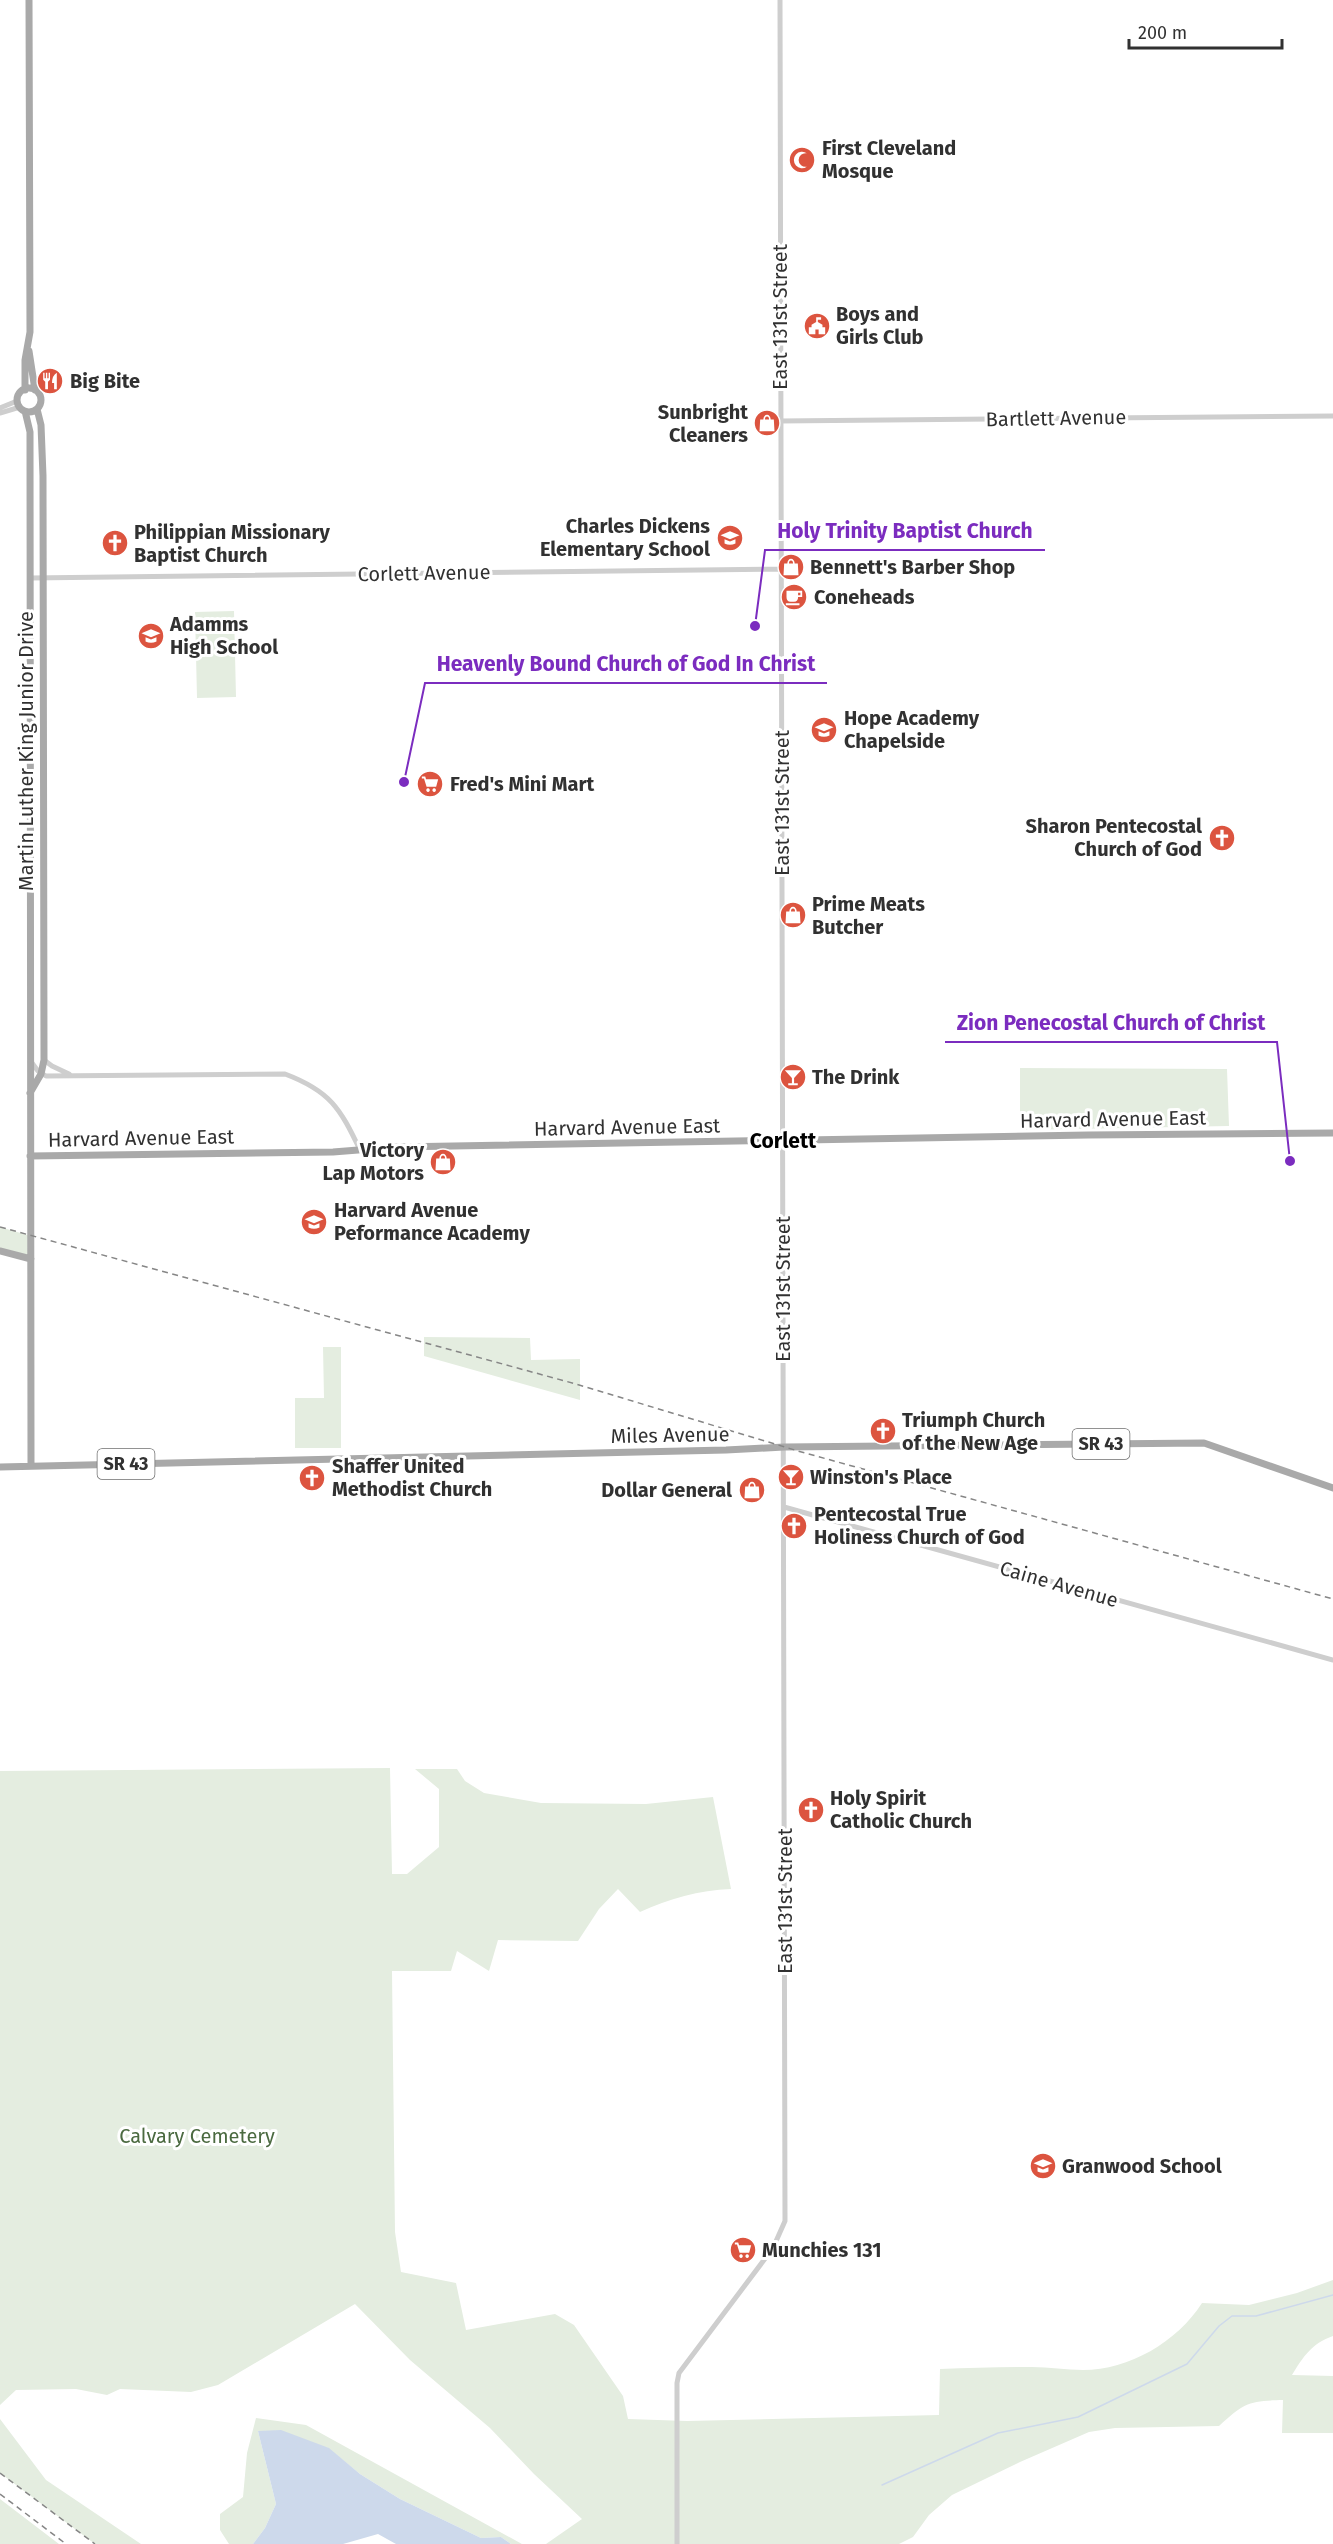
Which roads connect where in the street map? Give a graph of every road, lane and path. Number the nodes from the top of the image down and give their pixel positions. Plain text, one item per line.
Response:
1 (29, 0) edge
2 (780, 0) edge
3 (28, 348) junction
4 (25, 390) junction
5 (35, 390) junction
6 (21, 406) junction
7 (0, 408) edge
8 (38, 409) junction
9 (0, 413) edge
10 (1333, 416) edge
11 (780, 422) junction
12 (781, 569) junction
13 (30, 578) junction
14 (42, 578) junction
15 (29, 1059) junction
16 (44, 1060) junction
17 (43, 1075) junction
18 (74, 1075) junction
19 (29, 1095) junction
20 (1333, 1133) edge
21 (783, 1141) junction
22 (360, 1150) junction
23 (30, 1156) junction
24 (0, 1251) edge
25 (31, 1259) junction
26 (784, 1447) junction
27 (31, 1466) junction
28 (0, 1467) edge
29 (1333, 1488) edge
30 (784, 1508) junction
31 (1333, 1660) edge
32 (676, 2544) edge

1 - 3 main road
2 - 11 street, East 131st Street
3 - 4 main road
3 - 5 main road
4 - 5 main road
4 - 6 main road
5 - 8 main road
6 - 7 street
6 - 8 main road
6 - 9 street
6 - 13 main road, Martin Luther King Junior Drive
8 - 14 main road, Martin Luther King Junior Drive
10 - 11 street, Bartlett Avenue
11 - 12 street, East 131st Street
12 - 14 street, Corlett Avenue
12 - 21 street, East 131st Street
13 - 14 street, Corlett Avenue
13 - 15 main road, Martin Luther King Junior Drive
14 - 16 main road, Martin Luther King Junior Drive
15 - 17 street
15 - 19 main road, Martin Luther King Junior Drive
16 - 17 main road, Martin Luther King Junior Drive
16 - 18 street
17 - 18 street
17 - 19 main road, Martin Luther King Junior Drive
18 - 22 street
19 - 23 main road, Martin Luther King Junior Drive
20 - 21 main road, Harvard Avenue East
21 - 22 main road, Harvard Avenue East
21 - 26 street, East 131st Street
22 - 23 main road, Harvard Avenue East
23 - 25 main road, Martin Luther King Junior Drive
24 - 25 main road
25 - 27 main road, Martin Luther King Junior Drive
26 - 27 main road, Miles Avenue / SR 43
26 - 29 main road, Miles Avenue / SR 43
26 - 30 street, East 131st Street
27 - 28 main road, Miles Avenue / SR 43
30 - 31 street, Caine Avenue
30 - 32 street, East 131st Street

